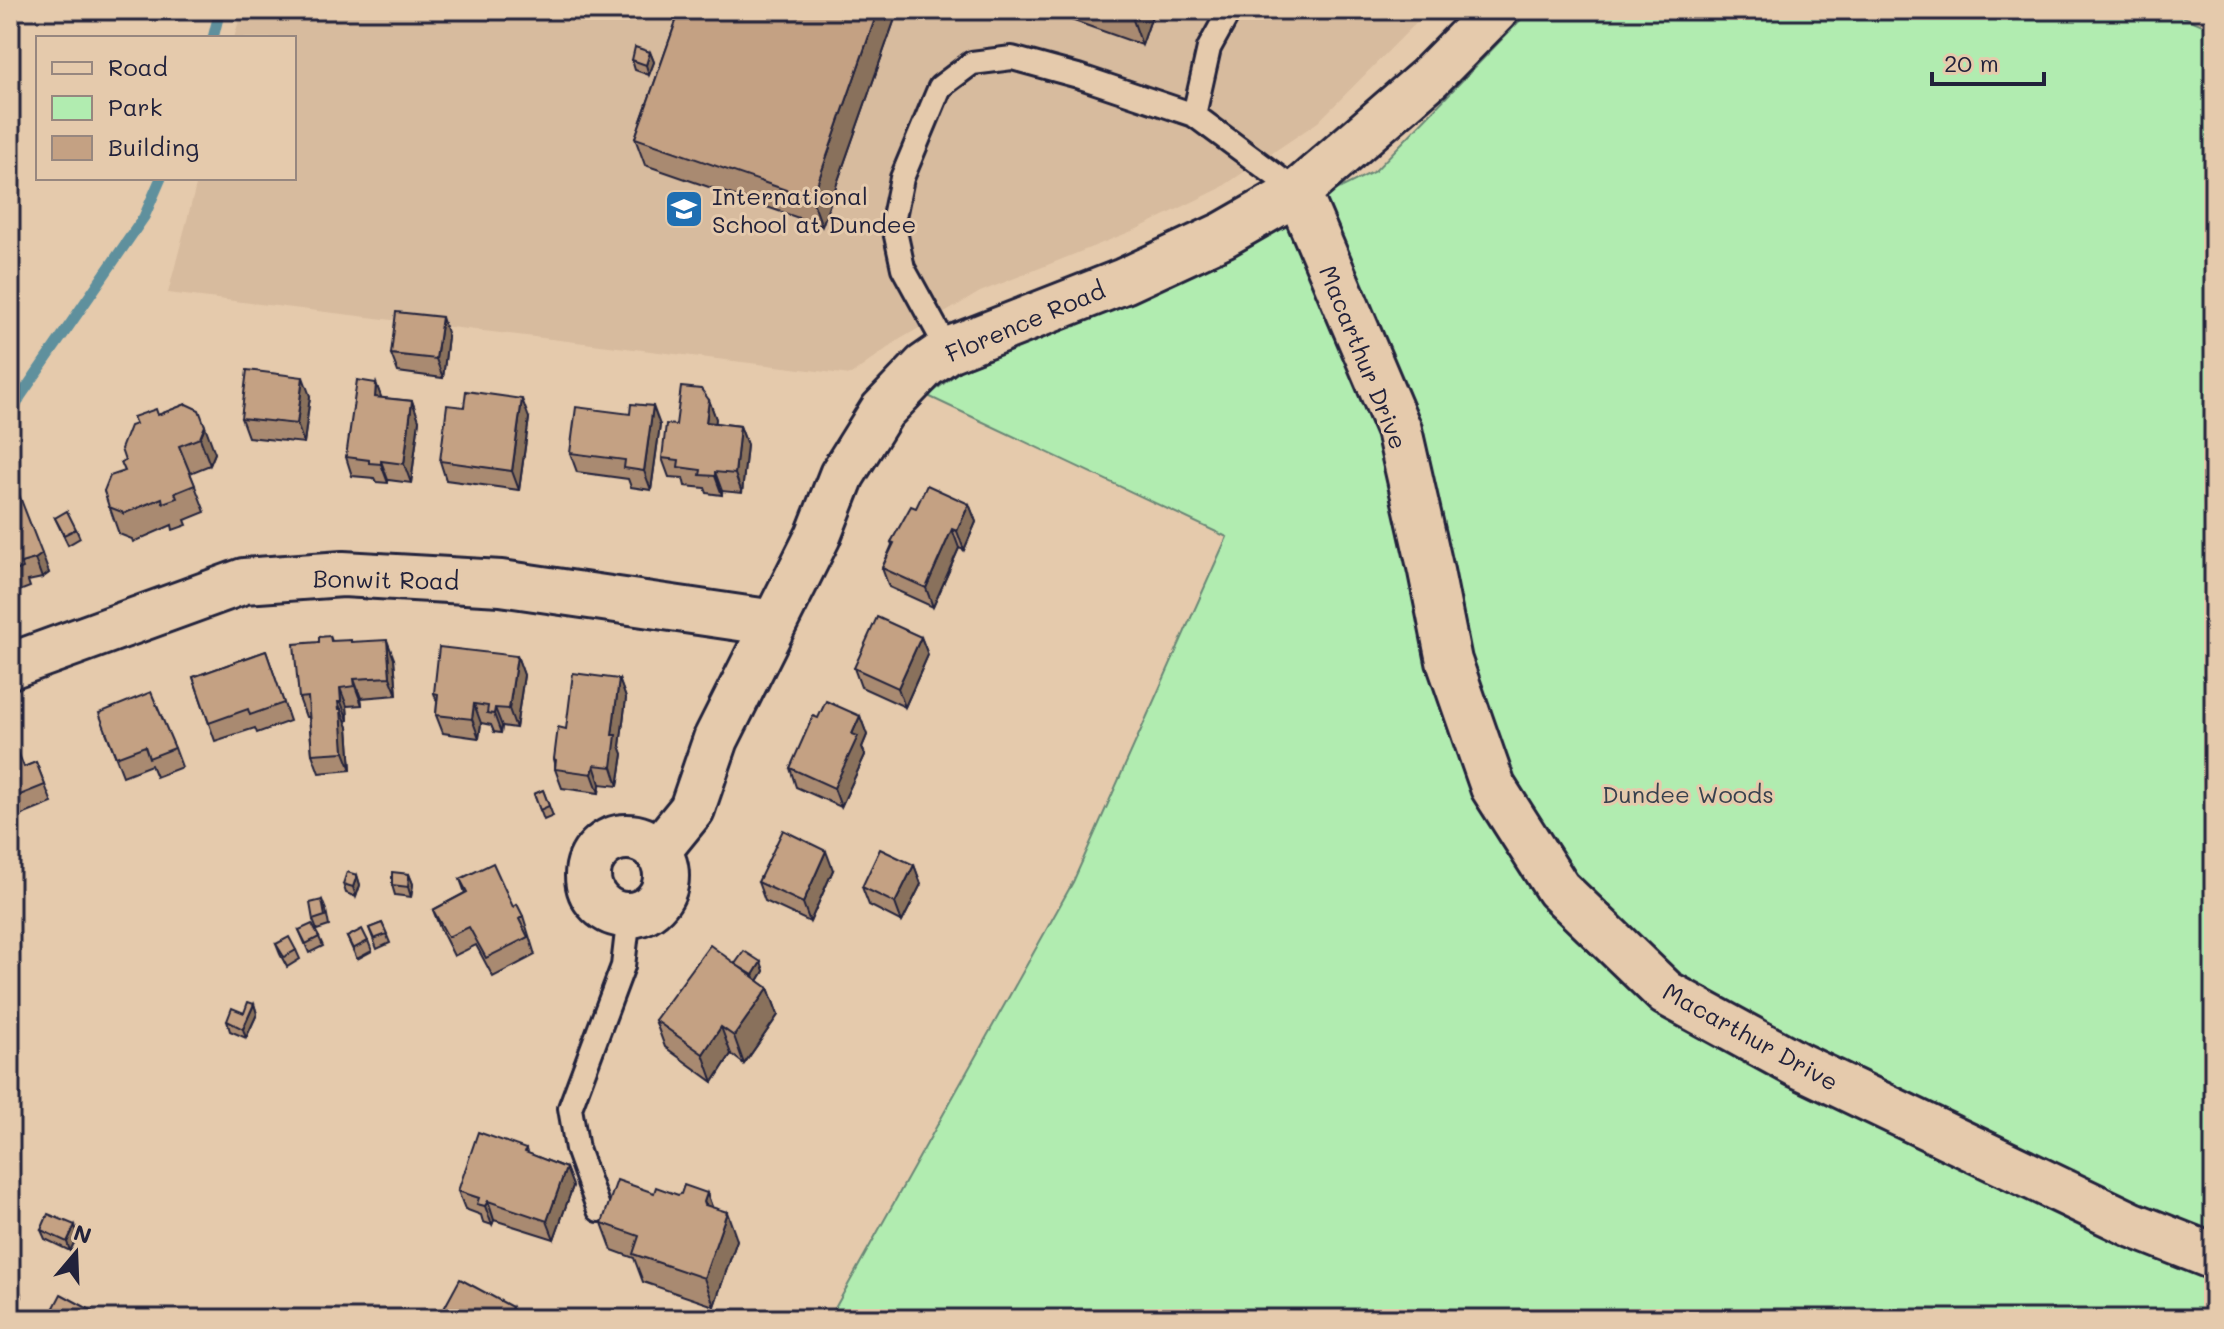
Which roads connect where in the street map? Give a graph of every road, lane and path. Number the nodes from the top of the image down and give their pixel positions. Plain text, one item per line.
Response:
1 (1230, 10) edge
2 (1496, 10) edge
3 (1194, 115) junction
4 (1298, 192) junction
5 (948, 350) junction
6 (774, 623) junction
7 (10, 666) edge
8 (656, 849) junction
9 (629, 915) junction
10 (599, 1210) dead end
11 (2214, 1257) edge

1 - 3 lane
2 - 4 street, Florence Road
3 - 4 lane
3 - 5 lane
4 - 5 street, Florence Road
4 - 11 street, Macarthur Drive
5 - 6 street, Florence Road
6 - 7 street, Bonwit Road
6 - 8 street, Florence Road
8 - 9 street
8 - 9 street
9 - 10 lane

